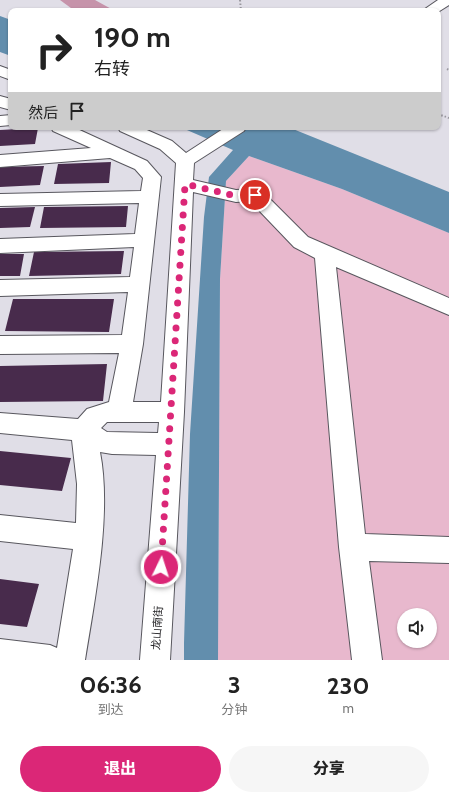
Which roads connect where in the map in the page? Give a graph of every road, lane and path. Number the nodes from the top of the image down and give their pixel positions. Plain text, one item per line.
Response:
1 (448, 0) edge
2 (434, 8) edge
3 (66, 130) edge
4 (133, 130) edge
5 (233, 130) edge
6 (114, 152) junction
7 (0, 161) edge
8 (185, 161) junction
9 (185, 185) junction
10 (150, 197) junction
11 (0, 200) edge
12 (145, 240) junction
13 (0, 246) edge
14 (324, 254) junction
15 (139, 284) junction
16 (0, 288) edge
17 (449, 307) edge
18 (132, 344) junction
19 (0, 345) edge
20 (121, 401) dead end
21 (172, 412) junction
22 (0, 423) edge
23 (83, 430) junction
24 (169, 444) junction
25 (0, 528) edge
26 (87, 537) junction
27 (353, 547) junction
28 (449, 550) edge
29 (0, 654) edge
30 (50, 660) edge
31 (70, 660) edge
32 (155, 660) edge
33 (367, 660) edge

1 - 2 street
3 - 6 street
4 - 8 street
5 - 8 street
6 - 7 street
6 - 10 street
8 - 9 street, 龙山南街
9 - 14 street
9 - 21 street, 龙山南街
10 - 11 street
10 - 12 street
12 - 13 street
12 - 15 street
14 - 17 street
14 - 27 street
15 - 16 street
15 - 18 street
18 - 19 street
18 - 20 street
21 - 23 street
21 - 24 street, 龙山南街
22 - 23 street
23 - 24 street
23 - 26 street
24 - 32 street, 龙山南街
25 - 26 street
26 - 31 street
27 - 28 street
27 - 33 street
29 - 30 street

